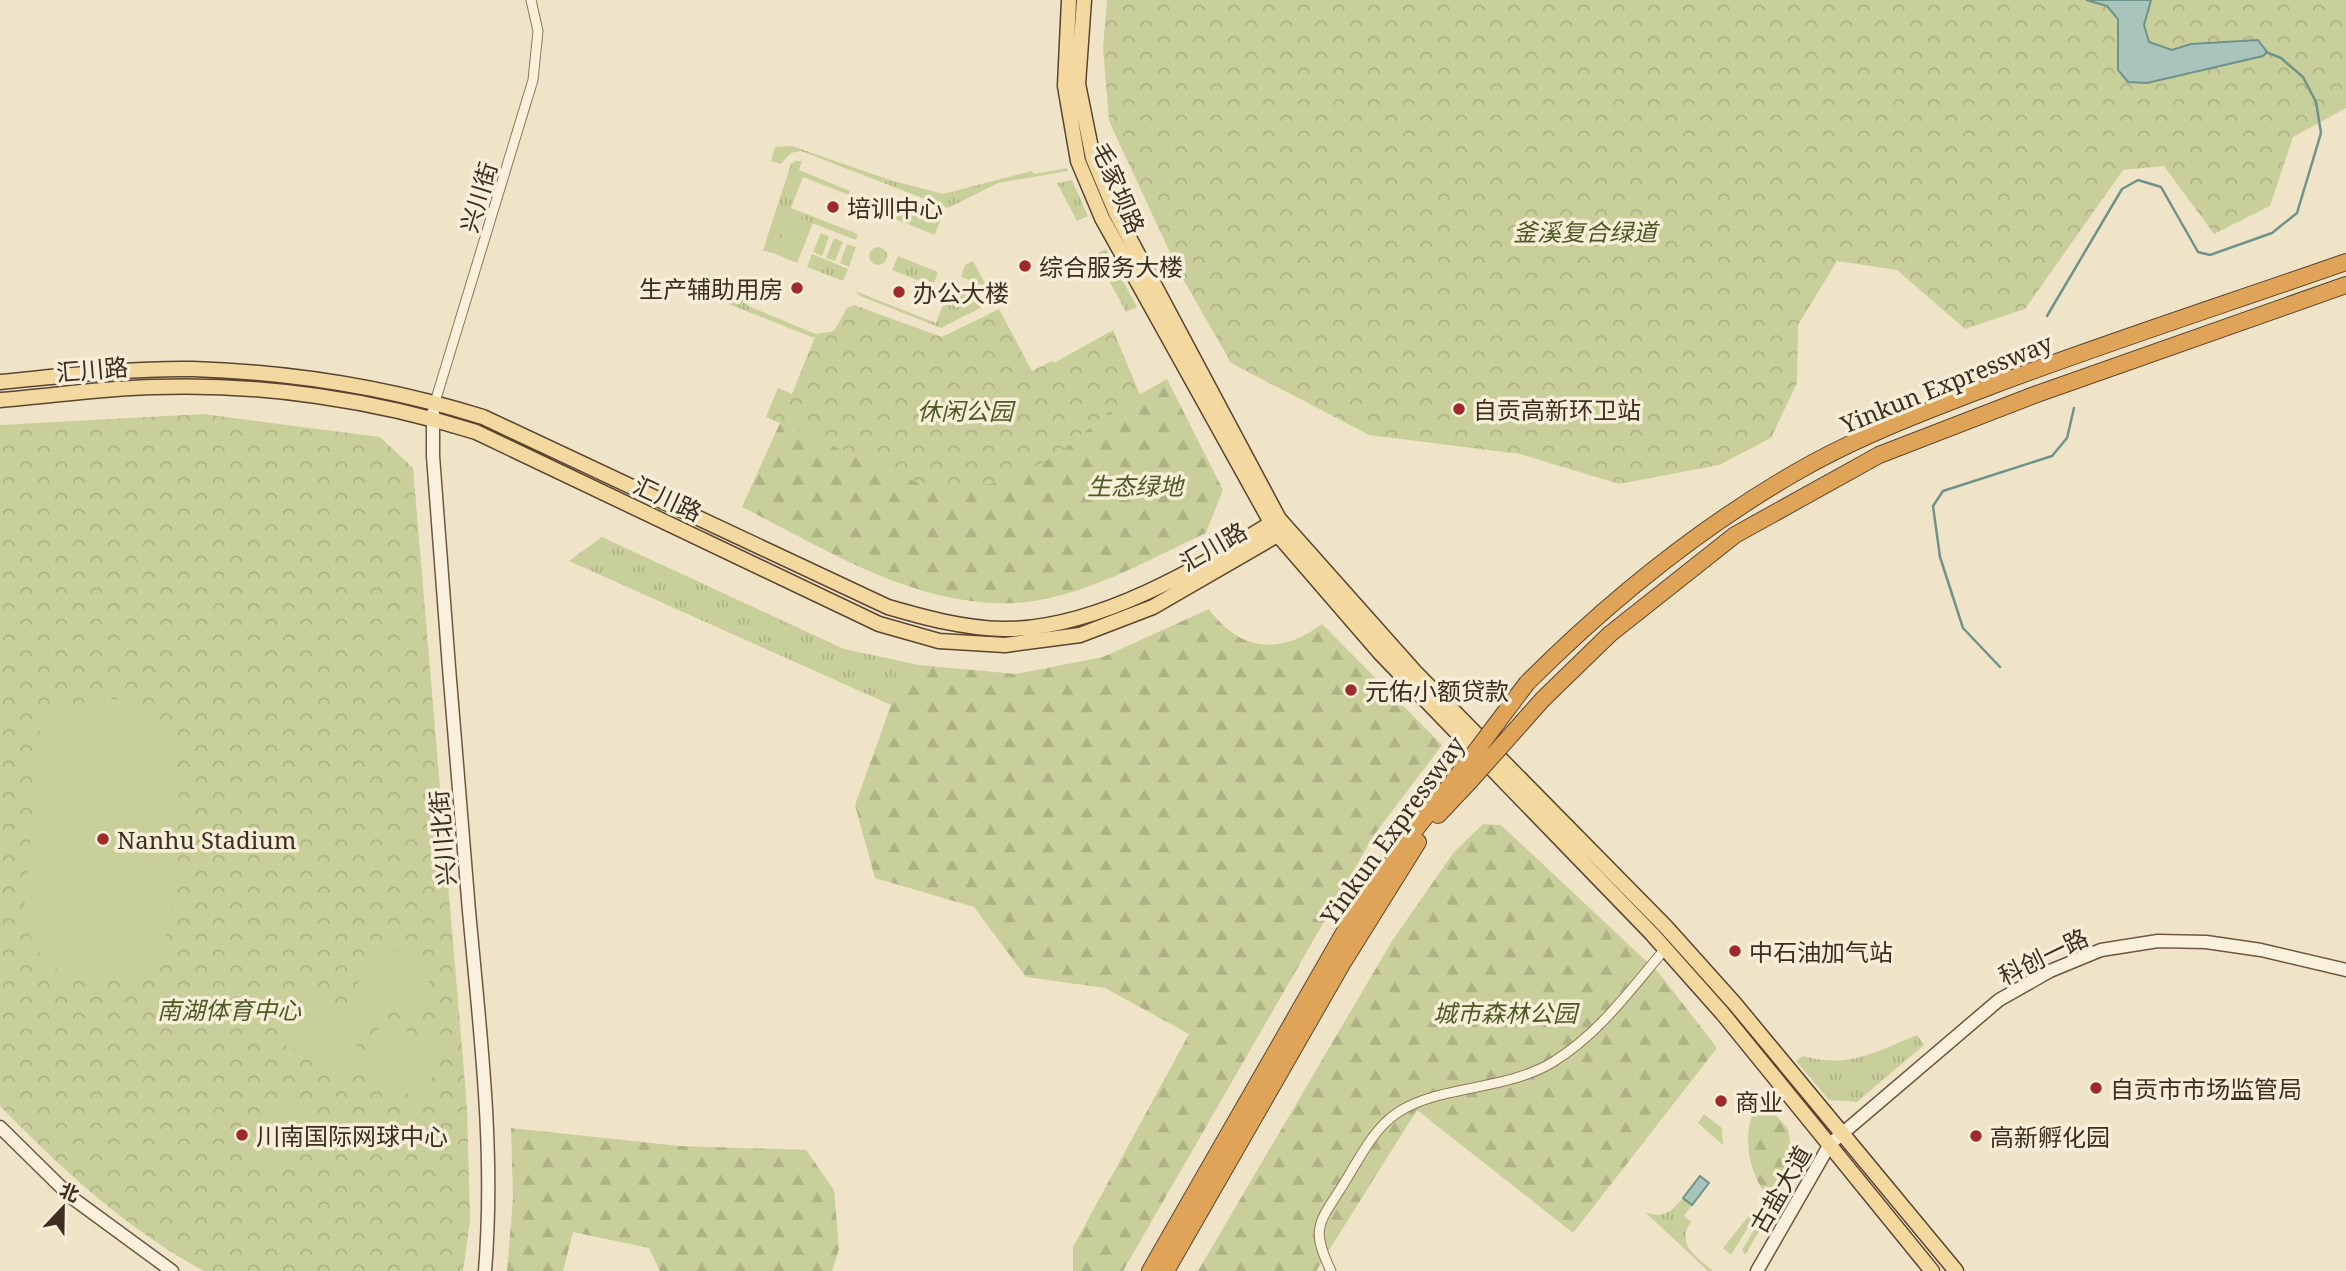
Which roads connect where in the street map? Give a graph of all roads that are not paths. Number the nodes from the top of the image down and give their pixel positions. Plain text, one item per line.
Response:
1 (531, 0) edge
2 (1069, 0) edge
3 (1084, 0) edge
4 (2346, 262) edge
5 (2346, 285) edge
6 (0, 382) edge
7 (0, 400) edge
8 (435, 402) junction
9 (432, 418) junction
10 (1279, 527) junction
11 (1466, 776) junction
12 (1665, 949) junction
13 (2346, 970) edge
14 (0, 1127) edge
15 (1844, 1132) junction
16 (1830, 1144) junction
17 (172, 1271) edge
18 (485, 1271) edge
19 (1150, 1271) edge
20 (1166, 1271) edge
21 (1331, 1271) edge
22 (1757, 1271) edge
23 (1932, 1271) edge
24 (1956, 1271) edge

1 - 8 street, 兴川街
2 - 10 main road, 毛家坝路
3 - 10 main road, 毛家坝路
4 - 11 highway, Yinkun Expressway, bridge
5 - 11 highway, Yinkun Expressway, bridge
6 - 8 main road, 汇川路
7 - 9 main road, 汇川路
8 - 9 street, 兴川北街
8 - 10 main road, 汇川路
9 - 10 main road, 汇川路
9 - 18 street, 兴川北街
10 - 12 main road
10 - 15 main road
11 - 19 highway, Yinkun Expressway
11 - 20 highway, Yinkun Expressway
12 - 16 main road
12 - 21 street
13 - 15 street, 科创一路
14 - 17 street
15 - 16 street, 古盐大道
15 - 24 main road
16 - 22 street, 古盐大道
16 - 23 main road

